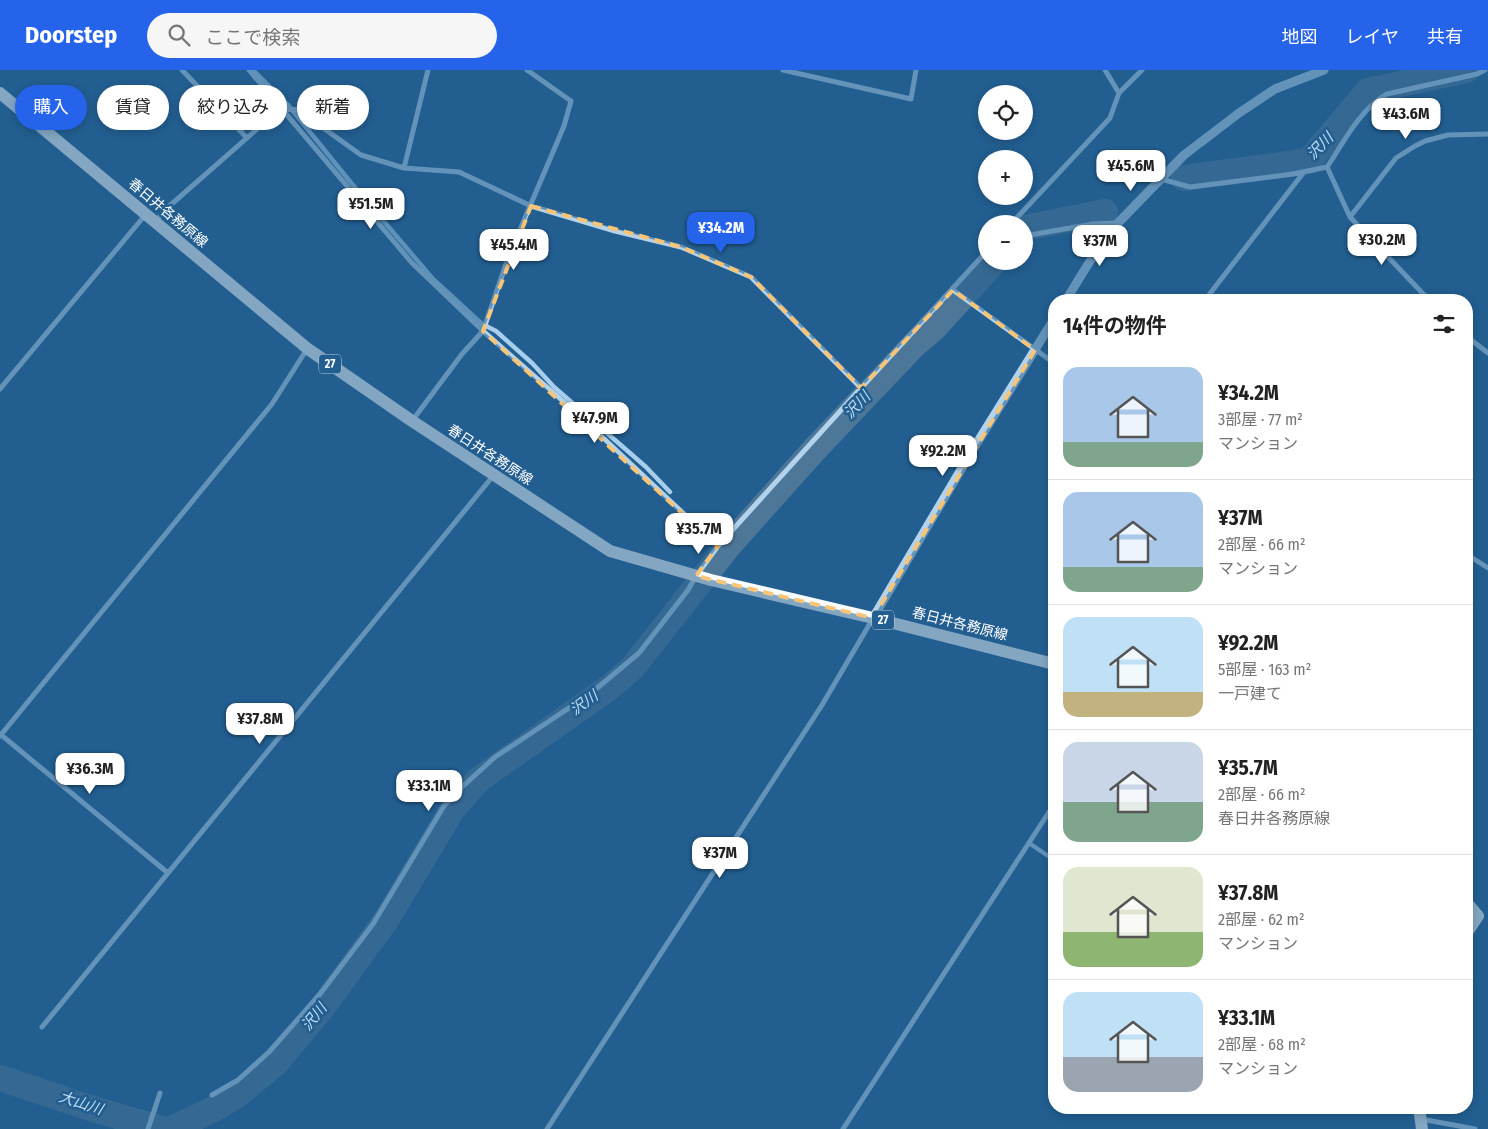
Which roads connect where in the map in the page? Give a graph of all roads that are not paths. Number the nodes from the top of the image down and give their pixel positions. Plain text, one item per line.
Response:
1 (182, 70) edge
2 (249, 70) edge
3 (428, 70) edge
4 (527, 70) edge
5 (782, 70) edge
6 (916, 70) edge
7 (1105, 70) edge
8 (1142, 70) edge
9 (1324, 70) edge
10 (1485, 70) edge
11 (262, 85) edge
12 (0, 93) edge
13 (1119, 93) junction
14 (287, 109) edge
15 (287, 115) edge
16 (256, 130) edge
17 (1488, 134) edge
18 (247, 138) junction
19 (1327, 167) junction
20 (404, 168) junction
21 (1305, 171) junction
22 (1160, 178) junction
23 (531, 206) junction
24 (1019, 215) edge
25 (1350, 217) junction
26 (151, 218) junction
27 (1118, 223) junction
28 (1033, 234) edge
29 (978, 261) edge
30 (953, 290) junction
31 (1070, 294) edge
32 (1210, 294) edge
33 (1424, 294) edge
34 (1048, 329) edge
35 (483, 331) junction
36 (1473, 341) edge
37 (308, 349) junction
38 (1035, 350) junction
39 (1488, 353) edge
40 (1048, 359) edge
41 (861, 388) junction
42 (0, 389) edge
43 (412, 421) junction
44 (494, 476) junction
45 (718, 546) junction
46 (1473, 558) edge
47 (1488, 568) edge
48 (696, 576) junction
49 (874, 618) junction
50 (1048, 662) edge
51 (0, 735) edge
52 (1048, 814) edge
53 (1029, 843) junction
54 (1048, 856) edge
55 (168, 873) junction
56 (1473, 910) edge
57 (1473, 924) edge
58 (42, 1027) dead end
59 (160, 1093) dead end
60 (212, 1095) dead end
61 (1421, 1119) edge
62 (148, 1129) edge
63 (547, 1129) edge
64 (844, 1129) edge
65 (1475, 1129) edge

1 - 18 street
2 - 11 street
3 - 20 street
4 - 23 street
5 - 6 street
7 - 13 street
8 - 13 street
9 - 22 street
10 - 19 street
12 - 26 main road, 春日井各務原線 / 27
13 - 24 street
14 - 20 street
15 - 35 street
16 - 18 street
17 - 25 street
18 - 26 street
19 - 21 street
19 - 25 street
20 - 23 street
21 - 22 street
21 - 32 street
22 - 27 street
23 - 35 street
23 - 41 street
25 - 33 street
26 - 37 main road, 春日井各務原線 / 27
26 - 42 street
27 - 28 street
27 - 31 street
29 - 30 street
30 - 38 street
30 - 41 street
34 - 38 street
35 - 43 street
35 - 45 street
36 - 39 street
37 - 43 main road, 春日井各務原線 / 27
37 - 51 street
38 - 40 street
38 - 49 street
41 - 45 street
43 - 44 main road, 春日井各務原線 / 27
44 - 48 main road, 春日井各務原線 / 27
44 - 55 street
45 - 48 street
46 - 47 street
48 - 49 main road, 春日井各務原線 / 27
48 - 60 street
49 - 50 main road, 春日井各務原線 / 27
49 - 63 street
51 - 55 street
52 - 53 street
53 - 54 lane
53 - 64 street
55 - 58 street
56 - 57 main road
59 - 62 street
61 - 65 street

